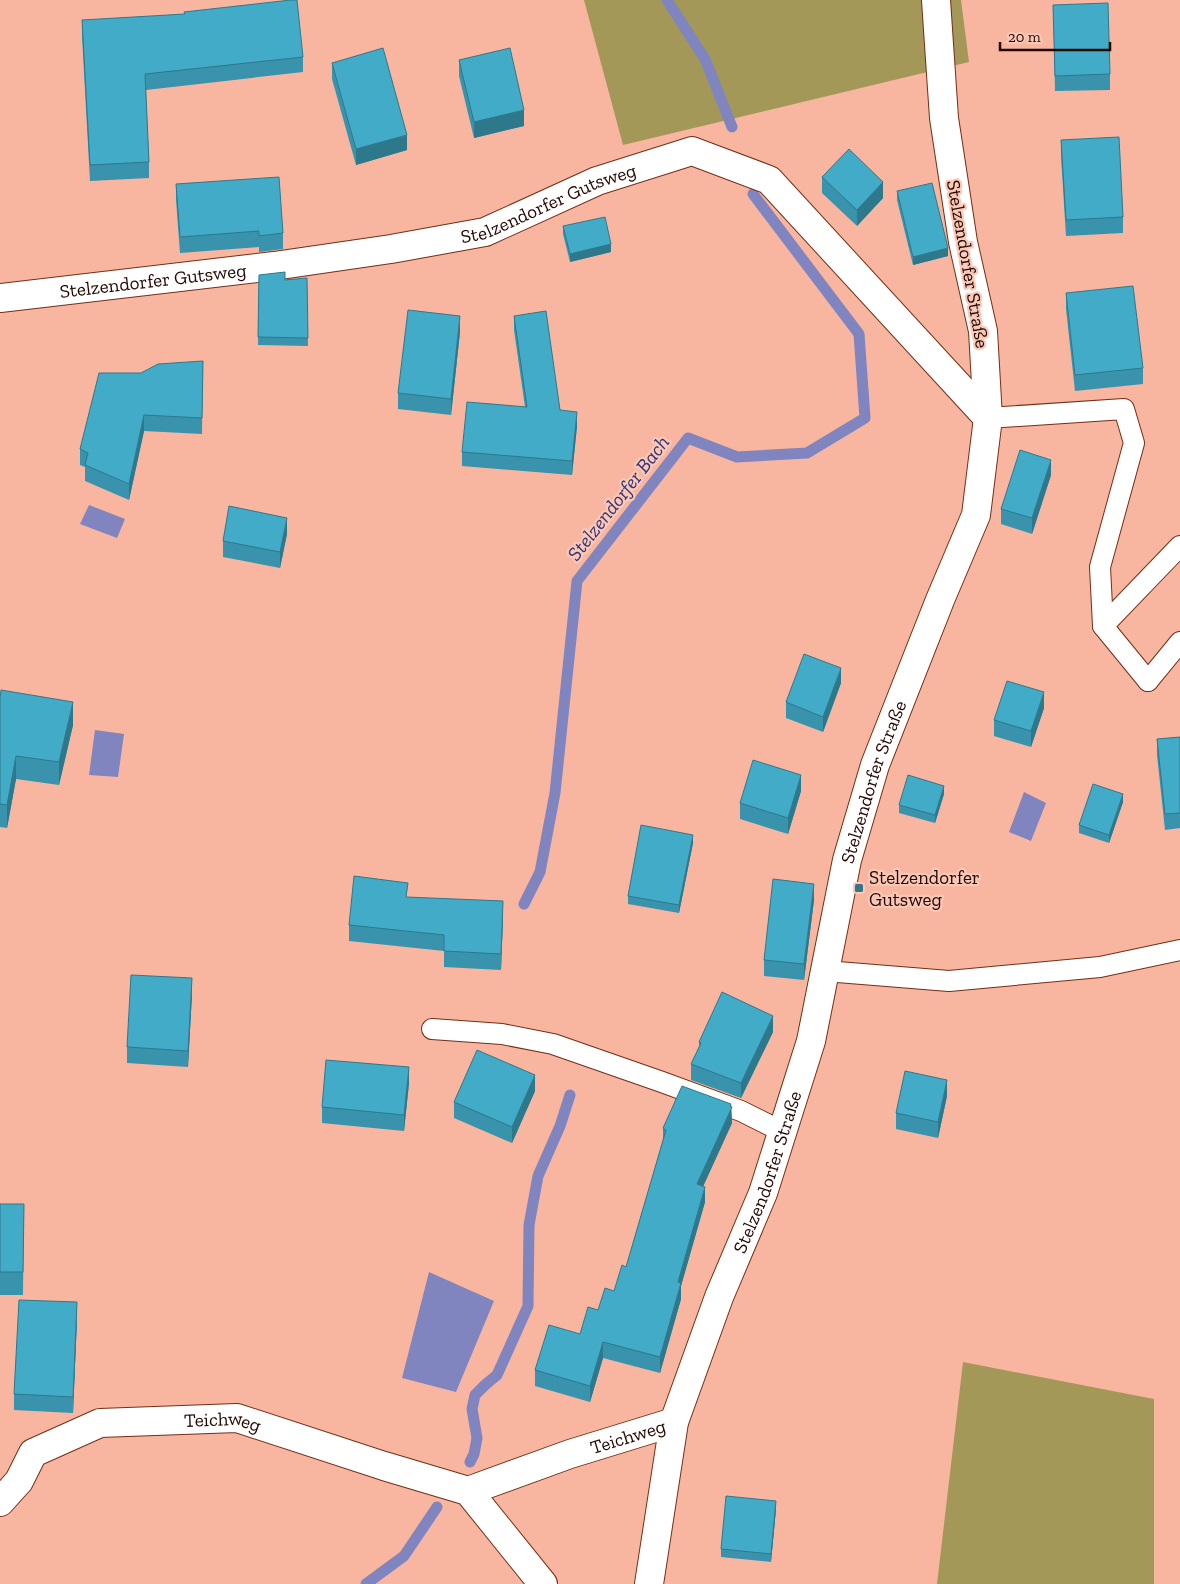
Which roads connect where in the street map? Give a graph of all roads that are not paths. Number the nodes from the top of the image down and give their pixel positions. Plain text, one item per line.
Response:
1 (936, 0) edge
2 (0, 298) edge
3 (988, 418) junction
4 (1180, 546) edge
5 (1103, 626) junction
6 (1180, 642) edge
7 (1180, 663) edge
8 (1148, 681) junction
9 (1180, 950) edge
10 (825, 971) junction
11 (432, 1029) dead end
12 (783, 1132) junction
13 (674, 1422) junction
14 (468, 1491) junction
15 (0, 1502) edge
16 (543, 1584) edge
17 (649, 1584) edge

1 - 3 street, Stelzendorfer Straße
2 - 3 street, Stelzendorfer Gutsweg
3 - 5 lane
3 - 10 street, Stelzendorfer Straße
4 - 5 lane
5 - 8 lane
6 - 8 lane
7 - 8 lane
9 - 10 lane
10 - 12 street, Stelzendorfer Straße
11 - 12 lane
12 - 13 street, Stelzendorfer Straße
13 - 14 street, Teichweg
13 - 17 street, Stelzendorfer Straße
14 - 15 street, Teichweg
14 - 16 street

